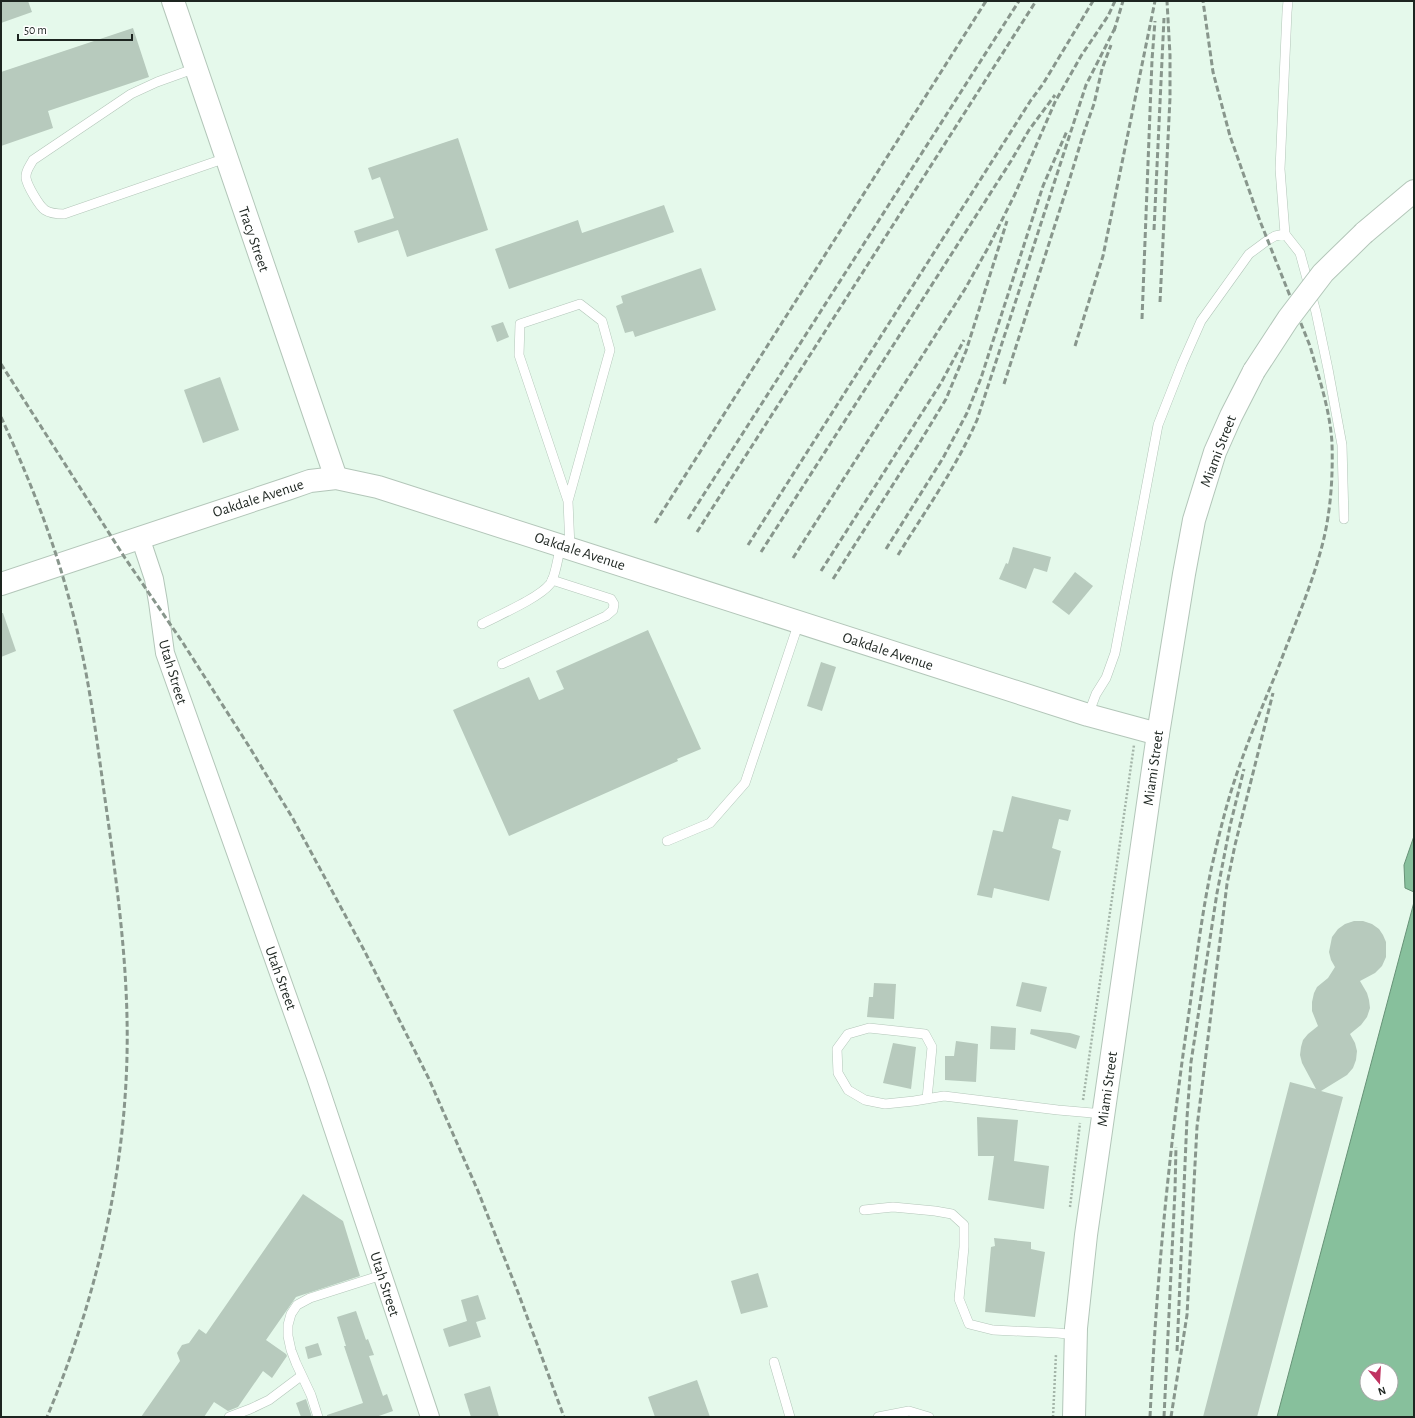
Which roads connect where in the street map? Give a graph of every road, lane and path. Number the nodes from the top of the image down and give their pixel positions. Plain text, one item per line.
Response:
1 (173, 1) edge
2 (1288, 1) edge
3 (196, 68) junction
4 (226, 158) junction
5 (1414, 191) edge
6 (1285, 234) junction
7 (336, 478) junction
8 (568, 501) junction
9 (1344, 519) dead end
10 (140, 537) junction
11 (565, 546) junction
12 (552, 580) junction
13 (1, 584) edge
14 (799, 622) junction
15 (482, 624) dead end
16 (502, 664) dead end
17 (1088, 715) junction
18 (1136, 728) junction
19 (1158, 734) junction
20 (667, 841) dead end
21 (927, 1099) junction
22 (1081, 1112) junction
23 (1104, 1114) junction
24 (1070, 1207) dead end
25 (864, 1210) dead end
26 (382, 1275) junction
27 (1067, 1334) junction
28 (774, 1362) dead end
29 (302, 1376) junction
30 (229, 1417) edge
31 (318, 1417) edge
32 (430, 1417) edge
33 (790, 1417) edge
34 (878, 1417) edge
35 (929, 1417) edge
36 (1053, 1417) edge
37 (1074, 1417) edge

1 - 3 street, Tracy Street
2 - 6 lane
3 - 4 street, Tracy Street
3 - 4 lane
4 - 7 street, Tracy Street
5 - 19 street, Miami Street, bridge
6 - 9 lane
6 - 17 lane
7 - 10 street, Oakdale Avenue
7 - 11 street, Oakdale Avenue
8 - 8 lane
8 - 11 lane
10 - 13 street, Oakdale Avenue
10 - 26 street, Utah Street
11 - 12 lane
11 - 14 street, Oakdale Avenue
12 - 15 lane
12 - 16 lane
14 - 17 street, Oakdale Avenue
14 - 20 lane
17 - 18 street, Oakdale Avenue
18 - 19 street, Oakdale Avenue
18 - 22 path
19 - 23 street, Miami Street
21 - 21 lane
21 - 22 lane
22 - 23 lane
22 - 24 path
23 - 27 street, Miami Street
25 - 27 lane
26 - 29 lane
26 - 32 street, Utah Street
27 - 36 path
27 - 37 street, Miami Street
28 - 33 lane
29 - 30 lane
29 - 31 lane
34 - 35 lane

